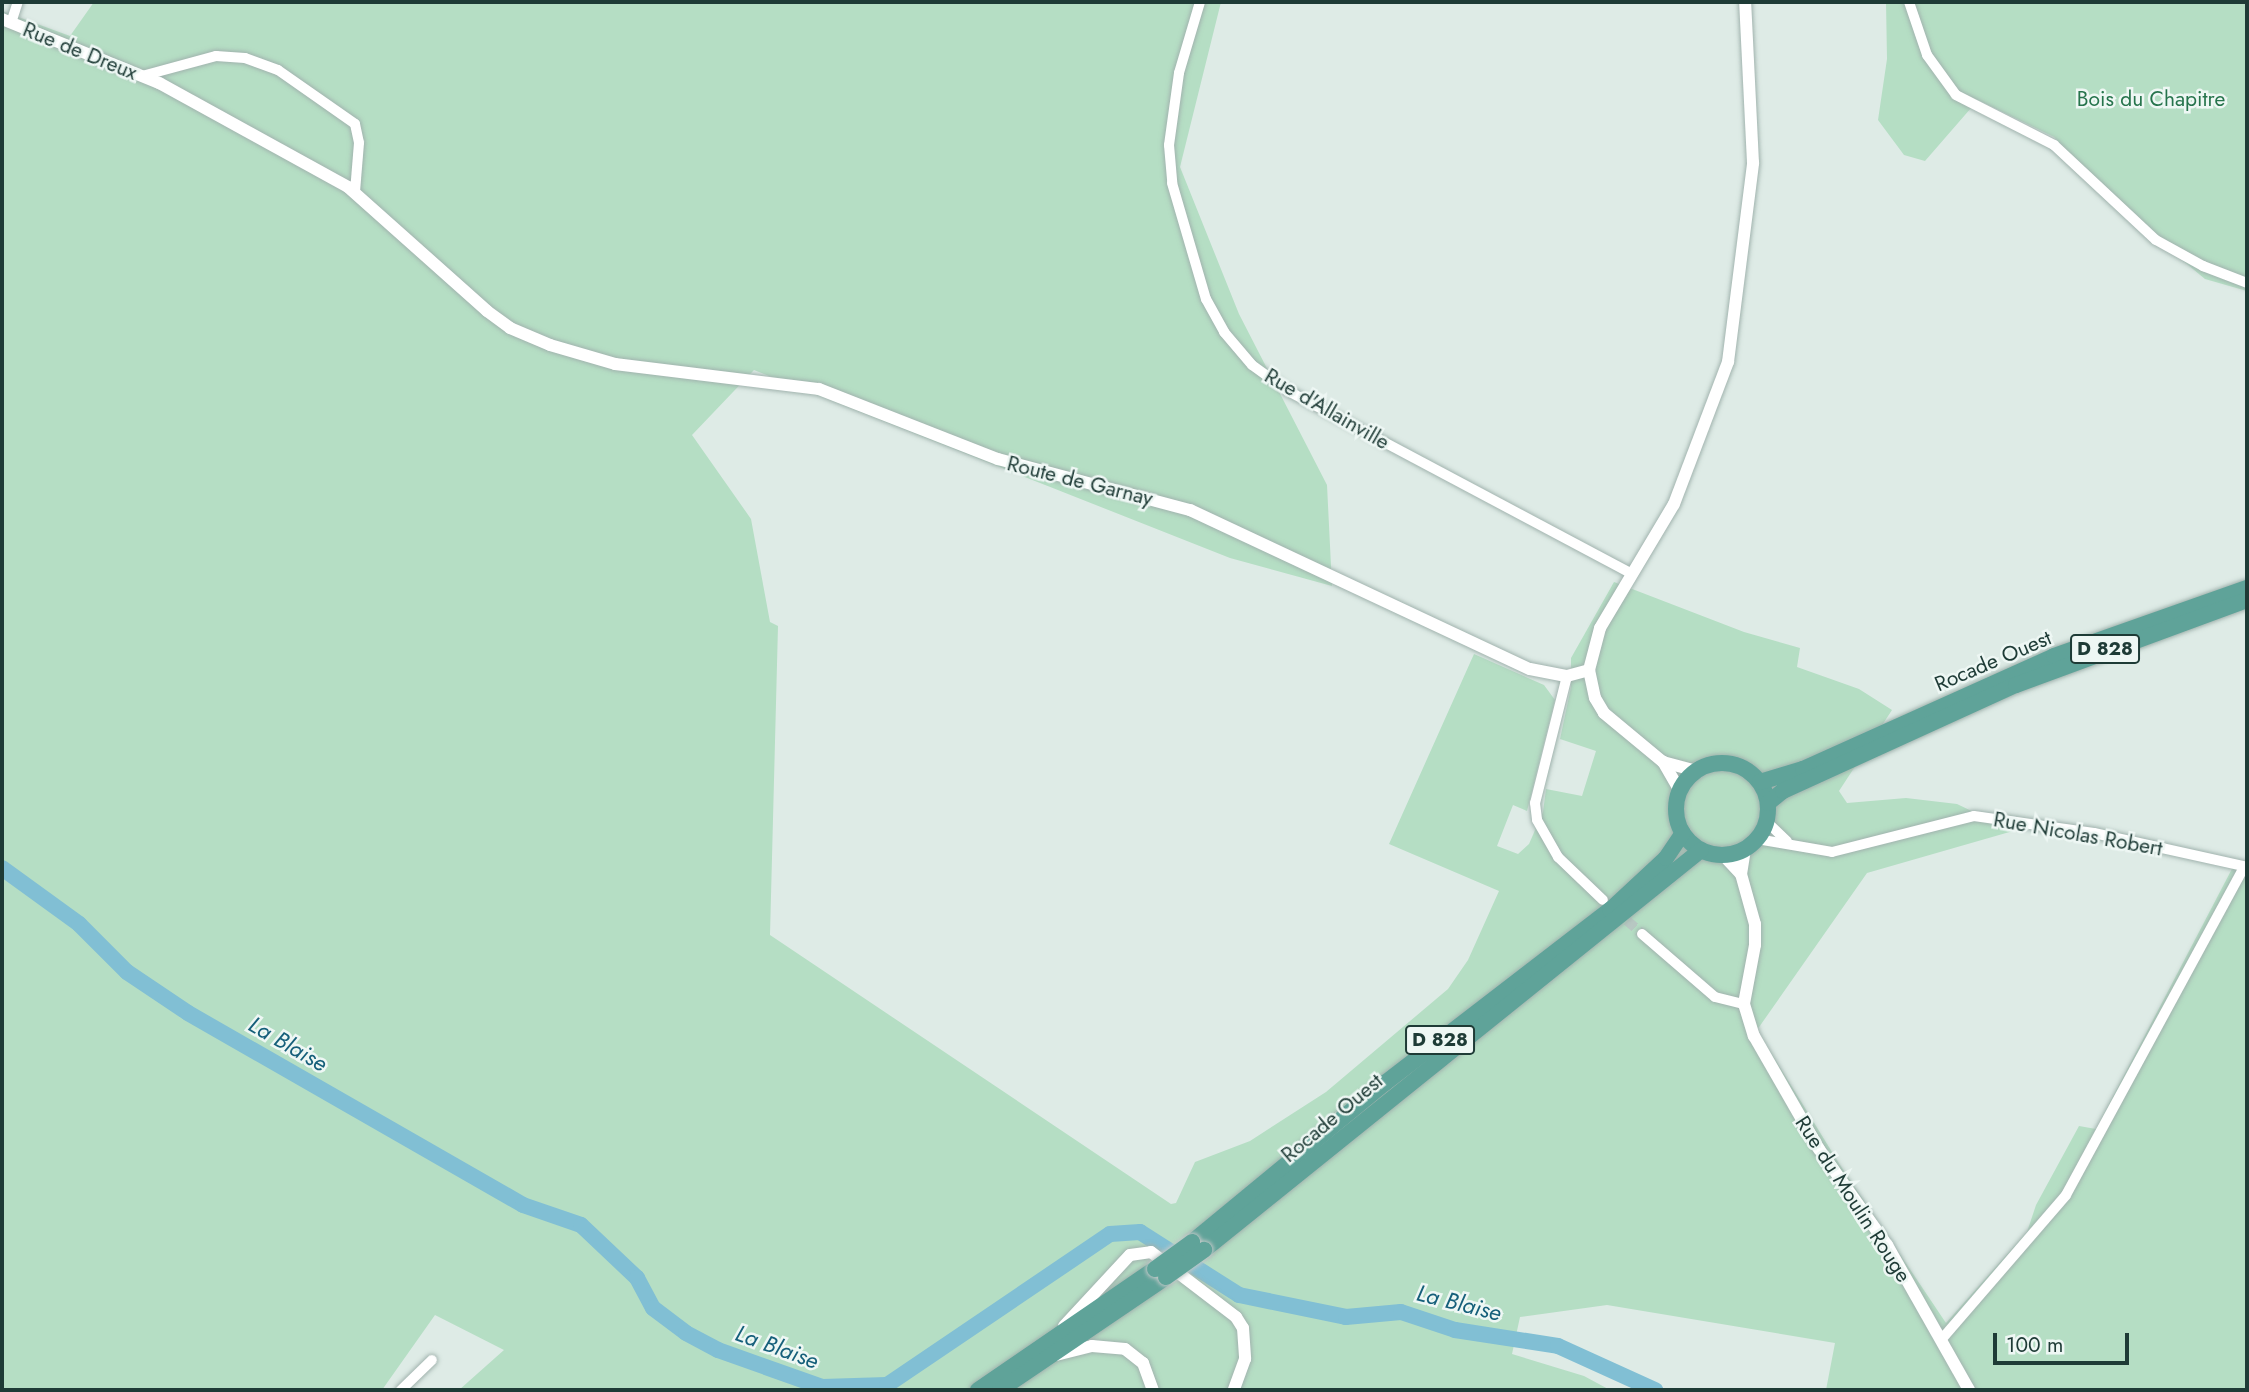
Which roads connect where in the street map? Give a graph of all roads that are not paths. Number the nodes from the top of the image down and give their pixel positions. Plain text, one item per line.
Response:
1 (18, 2) edge
2 (1200, 2) edge
3 (1745, 2) edge
4 (1909, 2) edge
5 (6, 21) edge
6 (142, 76) junction
7 (355, 192) junction
8 (2247, 283) edge
9 (1632, 574) junction
10 (2247, 588) edge
11 (2247, 600) edge
12 (1589, 670) junction
13 (1567, 676) junction
14 (1663, 762) junction
15 (1696, 771) junction
16 (1759, 782) junction
17 (1679, 791) junction
18 (1768, 803) junction
19 (1766, 821) junction
20 (1683, 833) junction
21 (1787, 841) junction
22 (1751, 844) junction
23 (1701, 850) junction
24 (1723, 855) junction
25 (2246, 867) edge
26 (1741, 874) junction
27 (1603, 900) dead end
28 (1642, 934) tunnel mouth
29 (1744, 1004) junction
30 (1198, 1246) junction
31 (1161, 1273) junction
32 (1056, 1335) junction
33 (1941, 1340) junction
34 (1049, 1357) junction
35 (432, 1360) dead end
36 (401, 1390) edge
37 (978, 1390) edge
38 (1000, 1390) edge
39 (1153, 1390) edge
40 (1234, 1390) edge
41 (1969, 1390) edge

1 - 5 street
2 - 9 street, Rue d'Allainville
3 - 9 street
4 - 8 street
5 - 6 street, Rue de Dreux
6 - 7 street, Rue de Dreux
6 - 7 street
7 - 13 street, Route de Garnay
9 - 12 street
10 - 16 main road, Rocade Ouest / D 828
11 - 18 main road, Rocade Ouest / D 828
12 - 13 street, Route de Garnay
12 - 14 street
13 - 27 street
14 - 15 street
14 - 17 street
15 - 16 main road
15 - 17 main road
16 - 18 main road
17 - 20 main road
18 - 19 main road
19 - 21 street, Rue Nicolas Robert
19 - 22 main road
20 - 23 main road
20 - 30 main road, Rocade Ouest / D 828
21 - 22 street, Rue Nicolas Robert
21 - 25 street, Rue Nicolas Robert
22 - 24 main road
22 - 26 street, Rue du Moulin Rouge
23 - 24 main road
23 - 30 main road, Rocade Ouest / D 828
24 - 26 street, Rue du Moulin Rouge
25 - 33 street
26 - 29 street, Rue du Moulin Rouge
28 - 29 street
29 - 33 street, Rue du Moulin Rouge
30 - 31 main road, Rocade Ouest / D 828, bridge
31 - 32 main road, Rocade Ouest / D 828
31 - 34 main road, Rocade Ouest / D 828
32 - 37 main road, D 828
32 - 40 street
33 - 41 street, Rue du Moulin Rouge
34 - 38 main road, D 828
34 - 39 street
35 - 36 street

